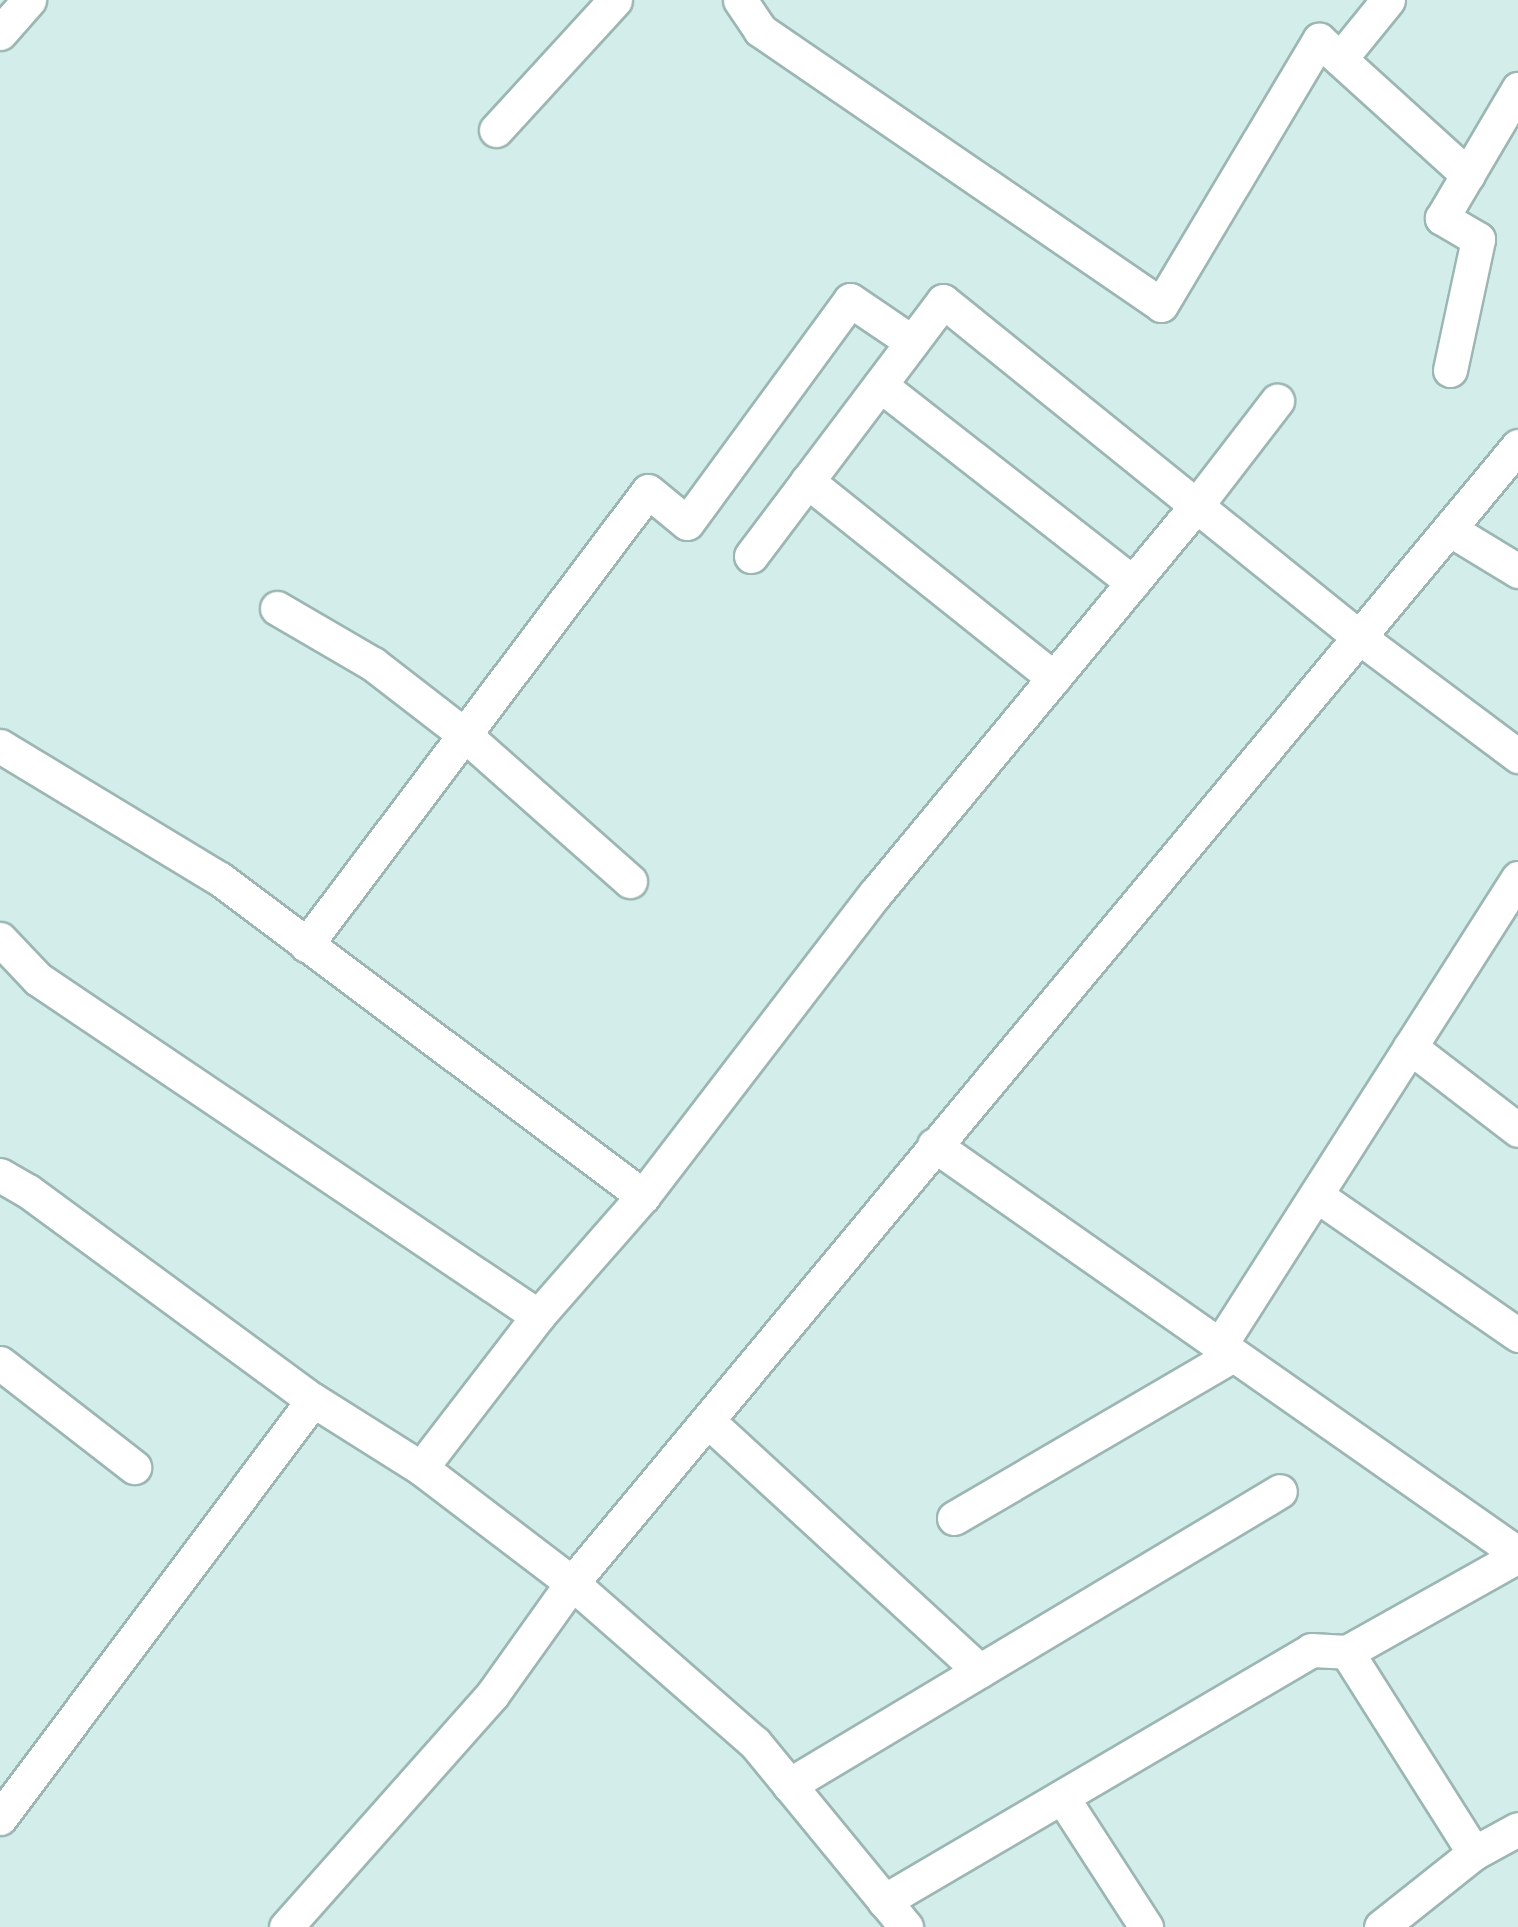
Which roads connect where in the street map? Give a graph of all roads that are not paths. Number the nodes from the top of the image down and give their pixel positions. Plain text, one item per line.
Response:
1 (29, 0) edge
2 (615, 0) edge
3 (740, 0) edge
4 (1388, 0) edge
5 (0, 33) edge
6 (1340, 59) junction
7 (1518, 89) edge
8 (496, 130) dead end
9 (1468, 175) junction
10 (912, 342) junction
11 (1450, 369) dead end
12 (880, 385) junction
13 (1277, 401) dead end
14 (1518, 446) edge
15 (807, 481) junction
16 (1196, 506) junction
17 (1449, 529) junction
18 (752, 556) dead end
19 (1518, 571) edge
20 (1133, 583) junction
21 (277, 608) dead end
22 (1359, 637) junction
23 (1054, 678) junction
24 (466, 736) junction
25 (0, 746) edge
26 (1518, 756) edge
27 (1518, 879) edge
28 (630, 881) dead end
29 (1509, 914) edge
30 (0, 939) edge
31 (306, 945) junction
32 (1410, 1047) junction
33 (1518, 1130) edge
34 (934, 1145) junction
35 (0, 1175) edge
36 (1316, 1195) junction
37 (644, 1196) junction
38 (538, 1316) junction
39 (1518, 1335) edge
40 (1226, 1350) junction
41 (0, 1363) edge
42 (313, 1400) junction
43 (708, 1421) junction
44 (134, 1467) dead end
45 (421, 1468) junction
46 (1280, 1491) dead end
47 (954, 1518) dead end
48 (1518, 1555) edge
49 (572, 1583) junction
50 (1347, 1652) junction
51 (980, 1671) junction
52 (789, 1785) junction
53 (1062, 1797) junction
54 (0, 1818) edge
55 (1518, 1829) edge
56 (1474, 1853) junction
57 (884, 1901) junction
58 (1416, 1915) edge
59 (286, 1927) edge
60 (906, 1927) edge
61 (1146, 1927) edge
62 (1381, 1927) edge

1 - 5 street
2 - 8 street
3 - 6 street
4 - 6 street
6 - 9 street
7 - 9 street
9 - 11 street
10 - 12 street
10 - 16 street
10 - 24 street
12 - 15 street
12 - 20 street
13 - 16 street
14 - 17 street
15 - 18 street
15 - 23 street
16 - 20 street
16 - 22 street
17 - 19 street
17 - 22 street
20 - 23 street
21 - 24 street
22 - 26 street
22 - 34 street
23 - 37 street
24 - 28 street
24 - 31 street
25 - 31 street
27 - 29 street
29 - 32 street
30 - 38 street
31 - 37 street
32 - 33 street
32 - 36 street
34 - 40 street
34 - 43 street
35 - 42 street
36 - 39 street
36 - 40 street
37 - 38 street
38 - 45 street
40 - 47 street
40 - 48 street
41 - 44 street
42 - 45 street
42 - 54 street
43 - 49 street
43 - 51 street
45 - 49 street
46 - 51 street
48 - 50 street
49 - 52 street
49 - 59 street
50 - 53 street
50 - 56 street
51 - 52 street
52 - 57 street
53 - 57 street
53 - 61 street
55 - 56 street
56 - 58 street
57 - 60 street
58 - 62 street

